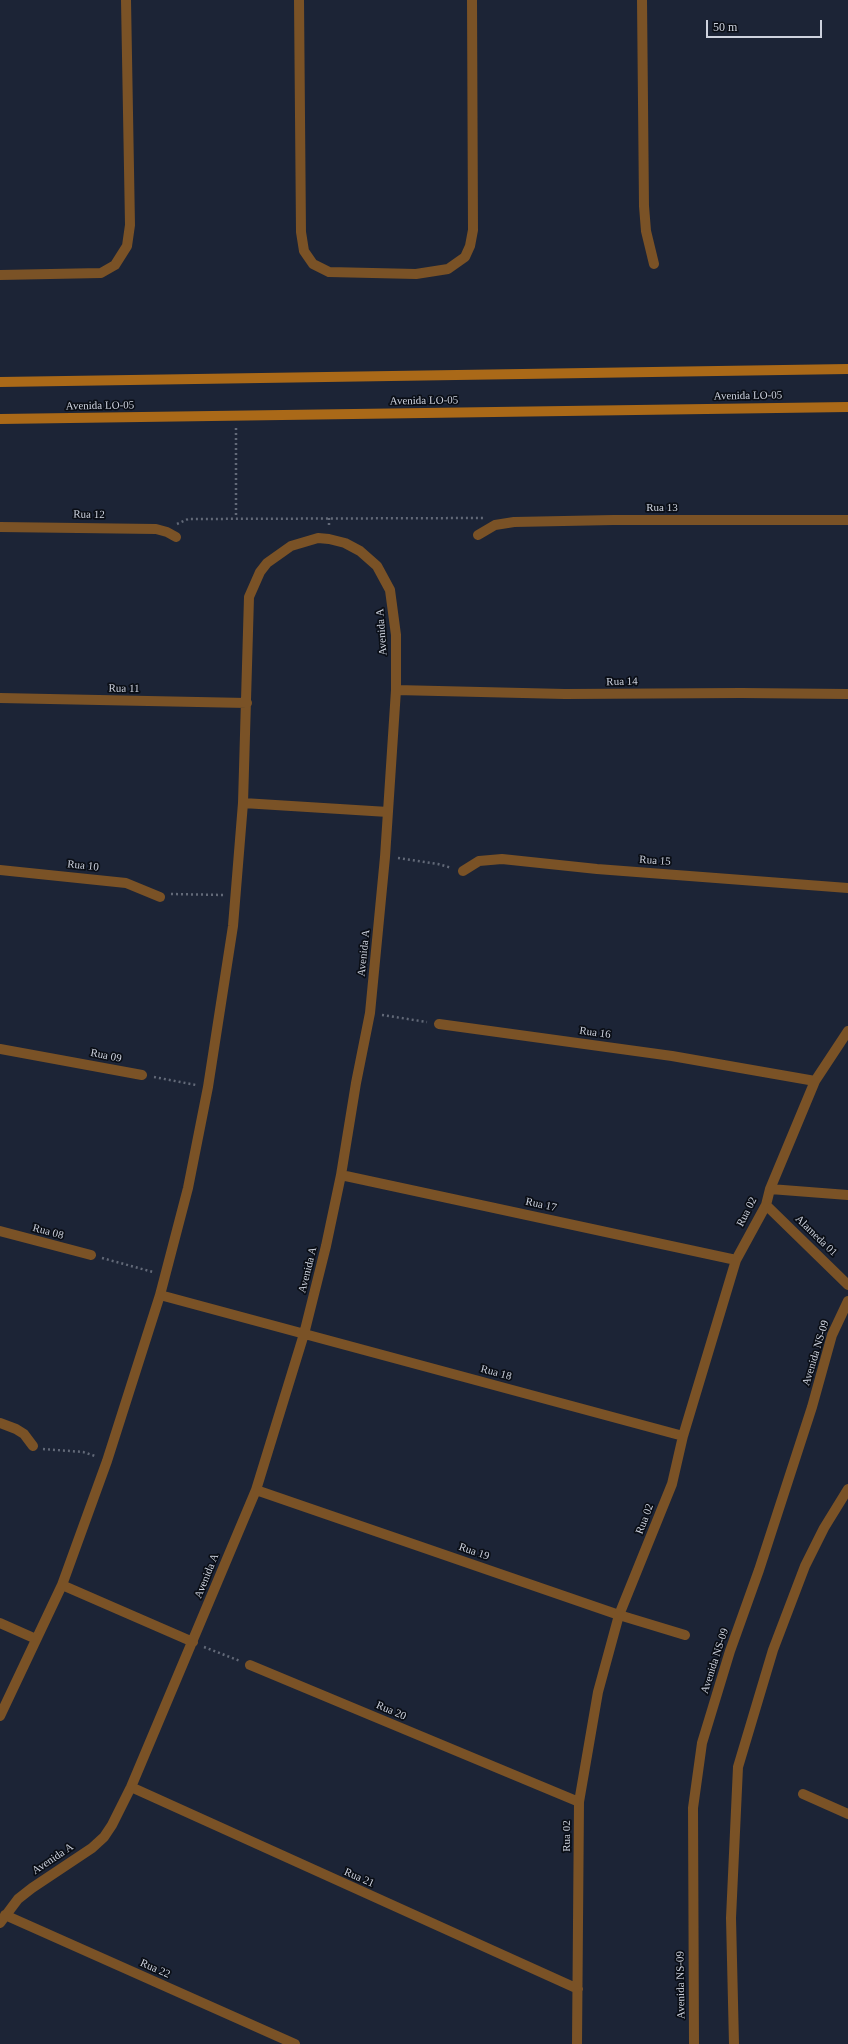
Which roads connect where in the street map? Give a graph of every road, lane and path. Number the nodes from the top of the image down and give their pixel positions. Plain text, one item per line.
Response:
1 (126, 0) edge
2 (298, 0) edge
3 (472, 0) edge
4 (642, 0) edge
5 (654, 264) dead end
6 (0, 275) edge
7 (848, 369) edge
8 (0, 382) edge
9 (848, 407) edge
10 (236, 416) junction
11 (0, 419) edge
12 (236, 518) junction
13 (848, 520) edge
14 (500, 524) junction
15 (0, 527) edge
16 (171, 534) joint
17 (478, 534) dead end
18 (396, 690) junction
19 (848, 694) edge
20 (0, 698) edge
21 (247, 703) junction
22 (243, 803) junction
23 (388, 812) junction
24 (385, 857) junction
25 (0, 870) edge
26 (463, 871) joint
27 (848, 888) edge
28 (235, 895) junction
29 (160, 898) joint
30 (370, 1013) junction
31 (439, 1024) joint
32 (848, 1031) edge
33 (0, 1049) edge
34 (142, 1075) joint
35 (815, 1081) junction
36 (208, 1087) junction
37 (341, 1175) junction
38 (770, 1189) junction
39 (848, 1195) edge
40 (766, 1205) junction
41 (0, 1231) edge
42 (91, 1255) joint
43 (736, 1260) junction
44 (165, 1275) junction
45 (848, 1285) edge
46 (160, 1295) junction
47 (848, 1301) edge
48 (304, 1334) junction
49 (0, 1423) edge
50 (683, 1436) junction
51 (33, 1446) joint
52 (107, 1461) junction
53 (848, 1489) edge
54 (256, 1490) junction
55 (62, 1584) junction
56 (619, 1615) junction
57 (0, 1623) edge
58 (685, 1635) dead end
59 (36, 1639) junction
60 (193, 1642) junction
61 (250, 1665) joint
62 (0, 1716) edge
63 (131, 1787) junction
64 (803, 1794) dead end
65 (579, 1802) junction
66 (848, 1814) edge
67 (2, 1919) edge
68 (578, 1989) junction
69 (295, 2044) edge
70 (577, 2044) edge
71 (694, 2044) edge
72 (734, 2044) edge

1 - 6 street
2 - 3 street
4 - 5 street
7 - 8 main road
9 - 10 main road, Avenida LO-05
10 - 11 main road, Avenida LO-05
10 - 12 path
12 - 14 path
12 - 16 path
13 - 14 street, Rua 13
14 - 17 street, Rua 13
15 - 16 street, Rua 12
18 - 19 street, Rua 14
18 - 21 street, Avenida A
18 - 23 street, Avenida A
20 - 21 street, Rua 11
21 - 22 street, Avenida A
22 - 23 street
22 - 28 street, Avenida A
23 - 24 street, Avenida A
24 - 26 path
24 - 30 street, Avenida A
25 - 29 street, Rua 10
26 - 27 street, Rua 15
28 - 29 path
28 - 36 street, Avenida A
30 - 31 path
30 - 37 street, Avenida A
31 - 35 street, Rua 16
32 - 35 street, Rua 02
33 - 34 street, Rua 09
34 - 36 path
35 - 38 street, Rua 02
36 - 44 street, Avenida A
37 - 43 street, Rua 17
37 - 48 street, Avenida A
38 - 39 street
38 - 40 street, Rua 02
40 - 43 street, Rua 02
40 - 45 street, Alameda 01
41 - 42 street, Rua 08
42 - 44 path
43 - 50 street, Rua 02
44 - 46 street, Avenida A
46 - 48 street, Rua 18
46 - 52 street, Avenida A
47 - 71 street, Avenida NS-09
48 - 50 street, Rua 18
48 - 54 street, Avenida A
49 - 51 street
50 - 56 street, Rua 02
51 - 52 path
52 - 55 street, Avenida A
53 - 72 street
54 - 56 street, Rua 19
54 - 60 street, Avenida A
55 - 59 street, Avenida A
55 - 60 street
56 - 58 street, Rua 19
56 - 65 street, Rua 02
57 - 59 street
59 - 62 street, Avenida A
60 - 61 path
60 - 63 street, Avenida A
61 - 65 street, Rua 20
63 - 67 street, Avenida A
63 - 68 street, Rua 21
64 - 66 street
65 - 68 street, Rua 02
67 - 69 street, Rua 22
68 - 70 street, Rua 02

